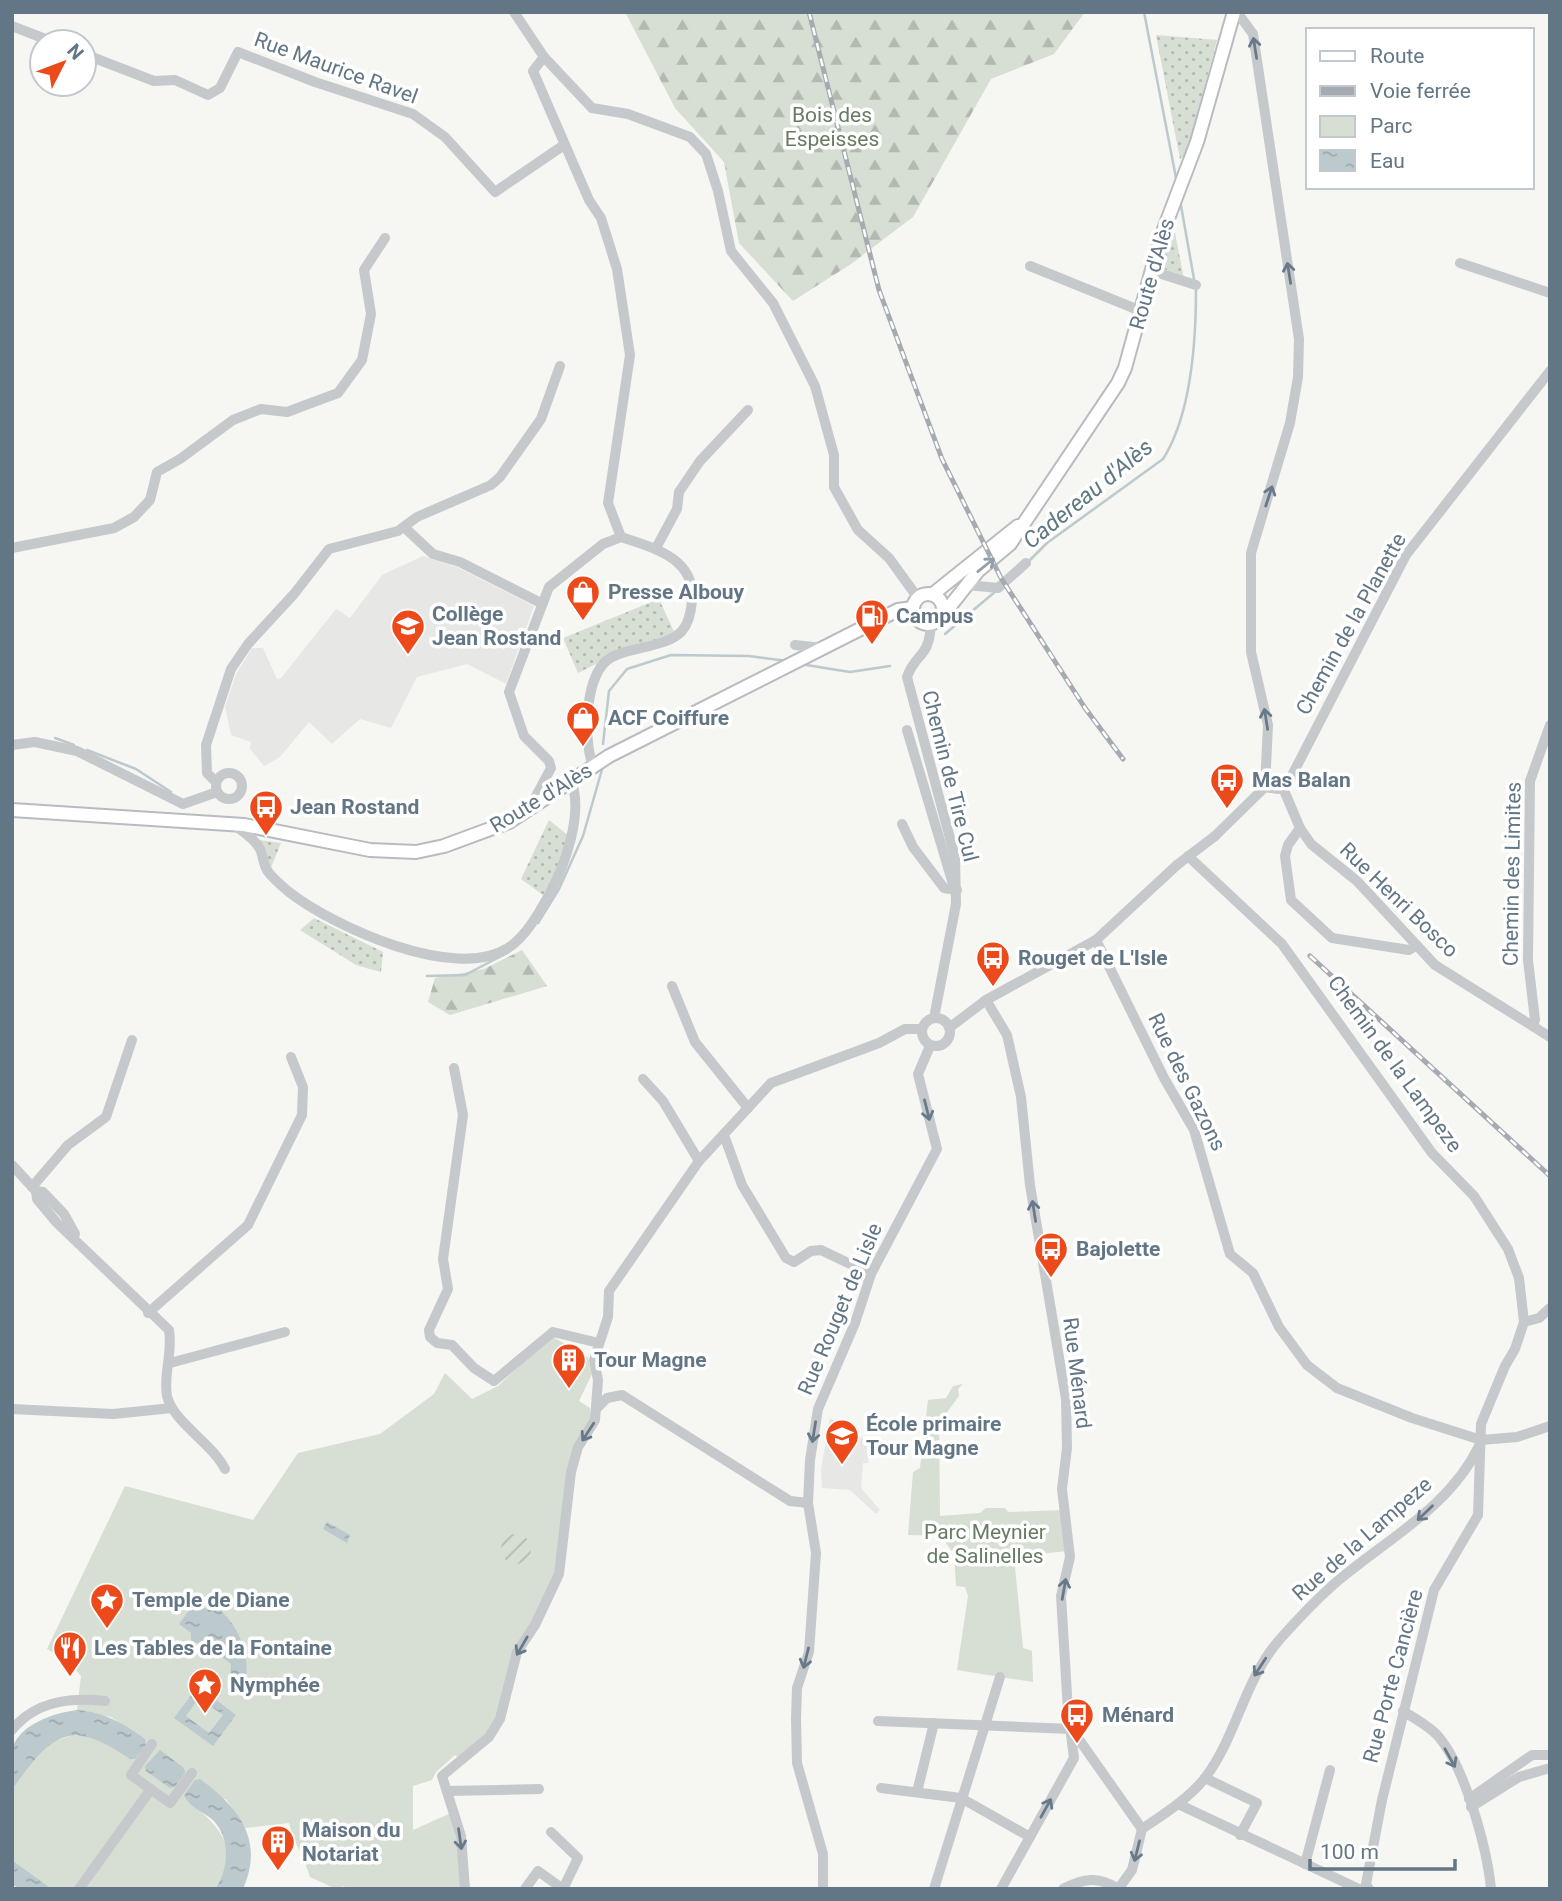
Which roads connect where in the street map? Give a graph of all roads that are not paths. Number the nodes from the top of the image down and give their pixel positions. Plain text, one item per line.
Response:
1 (514, 12) edge
2 (531, 12) edge
3 (1236, 12) edge
4 (523, 24) junction
5 (544, 57) junction
6 (98, 59) edge
7 (564, 145) junction
8 (385, 238) dead end
9 (1460, 263) dead end
10 (1030, 267) dead end
11 (1152, 271) junction
12 (1196, 285) dead end
13 (1550, 293) edge
14 (1141, 311) junction
15 (560, 366) dead end
16 (1550, 371) edge
17 (748, 410) dead end
18 (1029, 517) junction
19 (404, 527) junction
20 (621, 537) junction
21 (12, 548) edge
22 (656, 548) junction
23 (1026, 563) dead end
24 (967, 585) junction
25 (933, 594) junction
26 (541, 603) junction
27 (915, 603) junction
28 (943, 615) junction
29 (931, 624) junction
30 (795, 645) dead end
31 (821, 650) junction
32 (1550, 725) edge
33 (907, 730) dead end
34 (12, 745) edge
35 (593, 766) junction
36 (571, 781) junction
37 (1265, 787) junction
38 (1283, 788) junction
39 (528, 809) junction
40 (12, 810) edge
41 (233, 824) junction
42 (902, 824) dead end
43 (1300, 828) junction
44 (1188, 856) junction
45 (957, 890) junction
46 (1096, 940) junction
47 (1416, 946) junction
48 (672, 986) dead end
49 (986, 1000) junction
50 (934, 1018) junction
51 (1533, 1026) junction
52 (949, 1028) junction
53 (921, 1029) junction
54 (1550, 1037) edge
55 (132, 1040) dead end
56 (930, 1046) junction
57 (290, 1057) dead end
58 (454, 1068) dead end
59 (643, 1079) dead end
60 (748, 1108) junction
61 (724, 1135) junction
62 (699, 1161) junction
63 (12, 1165) edge
64 (34, 1189) junction
65 (871, 1274) junction
66 (1550, 1308) edge
67 (148, 1312) junction
68 (1524, 1322) junction
69 (285, 1332) dead end
70 (599, 1343) junction
71 (170, 1363) junction
72 (172, 1408) junction
73 (597, 1408) junction
74 (12, 1409) edge
75 (1550, 1426) edge
76 (1481, 1440) junction
77 (226, 1469) dead end
78 (808, 1503) junction
79 (1000, 1677) dead end
80 (105, 1701) dead end
81 (1403, 1711) junction
82 (878, 1721) dead end
83 (934, 1723) junction
84 (984, 1725) junction
85 (12, 1730) edge
86 (1072, 1730) junction
87 (152, 1744) dead end
88 (1087, 1748) junction
89 (1550, 1755) edge
90 (1074, 1758) junction
91 (1550, 1768) edge
92 (1330, 1770) dead end
93 (192, 1773) dead end
94 (1205, 1778) junction
95 (881, 1788) dead end
96 (151, 1789) junction
97 (539, 1789) dead end
98 (448, 1791) junction
99 (917, 1792) junction
100 (961, 1798) junction
101 (1470, 1803) junction
102 (1178, 1804) junction
103 (1143, 1829) junction
104 (551, 1832) dead end
105 (1240, 1835) junction
106 (1030, 1837) junction
107 (1305, 1864) junction
108 (1363, 1888) edge
109 (79, 1889) edge
110 (464, 1889) edge
111 (524, 1889) edge
112 (563, 1889) edge
113 (823, 1889) edge
114 (934, 1889) edge
115 (1001, 1889) edge
116 (1063, 1889) edge
117 (1119, 1889) edge
118 (1491, 1889) edge

1 - 4 street
2 - 4 street
3 - 11 main road, Route d'Alès
37 -> 3 street
4 - 5 street
5 - 7 street
5 - 27 street
6 - 7 street, Rue Maurice Ravel
7 - 20 street
8 - 21 street
9 - 13 street
10 - 14 street
11 - 12 street
11 - 14 main road, Route d'Alès
14 - 18 main road, Route d'Alès
15 - 19 street
16 - 38 street, Chemin de la Planette
17 - 22 street
24 -> 18 main road, Route d'Alès
18 - 25 main road, Route d'Alès
19 - 26 street
19 - 34 street
20 - 22 street
20 - 26 street
22 - 35 street
23 - 24 street
24 - 28 main road, Route d'Alès
25 - 27 main road
25 - 28 main road
26 - 39 street
27 - 29 main road
27 - 31 main road, Route d'Alès
28 - 29 main road
29 - 45 street, Chemin de Tire Cul
30 - 31 street
31 - 35 main road, Route d'Alès
32 - 51 street, Chemin des Limites
33 - 45 street
35 - 36 main road, Route d'Alès
36 - 39 main road, Route d'Alès
36 - 41 street
37 - 38 street
37 - 44 street, bridge
38 - 43 street, Rue Henri Bosco
39 - 41 main road, Route d'Alès
40 - 41 main road, Route d'Alès
42 - 45 street
43 - 47 street, Rue Henri Bosco
43 - 47 street
44 - 46 street, bridge
44 - 68 street, Chemin de la Lampeze
45 - 50 street, Chemin de Tire Cul
46 - 49 street
46 - 76 street, Rue des Gazons
47 - 51 street, Rue Henri Bosco
48 - 60 street
49 - 52 street
86 -> 49 street, Rue Ménard
50 - 52 street
50 - 53 street
51 - 54 street, Rue Henri Bosco
52 - 56 street
53 - 56 street
53 - 60 street
55 - 64 street
56 -> 65 street, Rue Rouget de Lisle
57 - 67 street
58 - 70 street
59 - 62 street
60 - 61 street
61 - 62 street
61 - 65 street
62 - 70 street
63 - 64 street
64 - 67 street
65 -> 78 street, Rue Rouget de Lisle
66 - 68 street
67 - 71 street
68 - 76 street
69 - 71 street
70 - 73 street
71 - 72 street
72 - 74 street
72 - 77 street
73 - 78 street
73 -> 98 street
75 - 76 street
76 - 81 street, Rue Porte Cancière
76 -> 94 street, Rue de la Lampeze
78 -> 113 street, Rue Rouget de Lisle
79 - 84 street
80 - 85 street
81 -> 101 street
81 - 108 street, Rue Porte Cancière
82 - 83 street
83 - 84 street
83 - 99 street
84 - 86 street
84 - 100 street
86 - 88 street
86 - 90 street, Rue Ménard
87 - 96 street
88 - 90 street
88 - 103 street
89 - 101 street
106 -> 90 street
91 - 101 street
92 - 107 street
93 - 96 street
94 - 102 street, Rue de la Lampeze
94 - 105 street
95 - 99 street
96 - 109 street
97 - 98 street
98 -> 110 street
99 - 100 street
100 - 106 street
100 - 114 street
101 - 118 street
102 - 103 street, Rue de la Lampeze
102 - 105 street
103 -> 117 street
104 - 112 street
105 - 107 street
106 - 115 street
107 - 108 street
111 - 112 street
116 - 117 street

